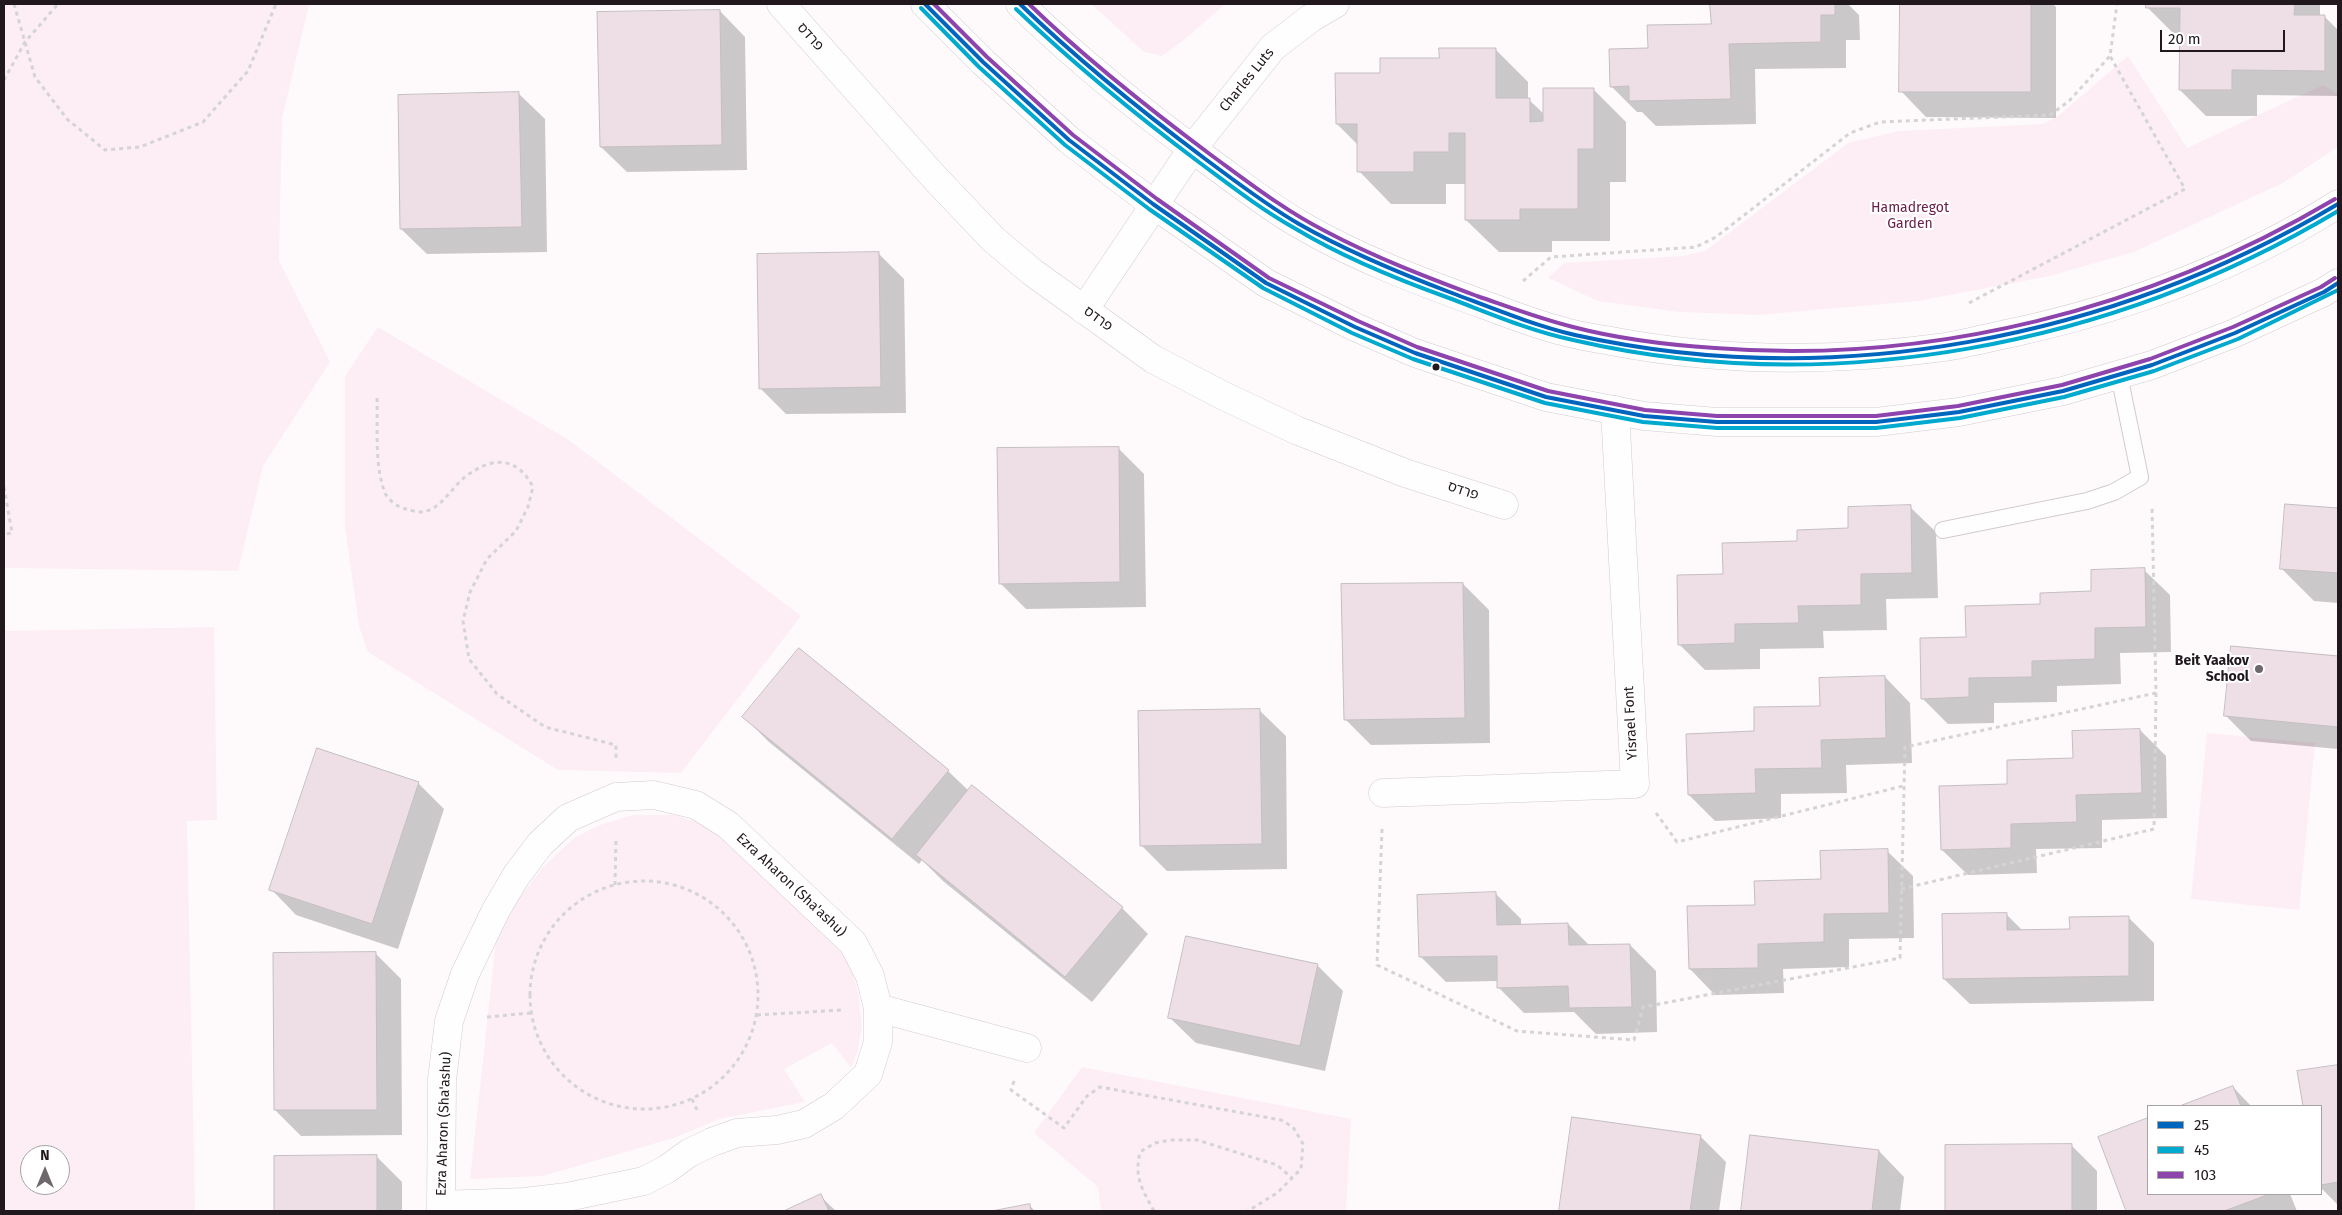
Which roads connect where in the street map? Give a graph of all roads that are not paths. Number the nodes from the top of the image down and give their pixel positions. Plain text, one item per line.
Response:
1 (781, 4) edge
2 (925, 4) edge
3 (1020, 4) edge
4 (1335, 4) edge
5 (1192, 149) junction
6 (1153, 204) junction
7 (2338, 204) edge
8 (2338, 283) edge
9 (1084, 310) junction
10 (2119, 375) junction
11 (1615, 410) junction
12 (1504, 505) dead end
13 (1943, 530) dead end
14 (1384, 793) road end
15 (878, 1008) junction
16 (1027, 1048) road end
17 (441, 1208) edge

1 - 9 street, פרדס
2 - 6 street
3 - 5 street
4 - 5 street, Charles Luts
5 - 6 street, Charles Luts
5 - 7 street
6 - 9 street, Charles Luts
6 - 11 street
8 - 10 street
9 - 12 street, פרדס
10 - 11 street
10 - 13 lane
11 - 14 street, Yisrael Font
15 - 16 street
15 - 17 street, Ezra Aharon (Sha'ashu)
15 - 17 street, Ezra Aharon (Sha'ashu)

